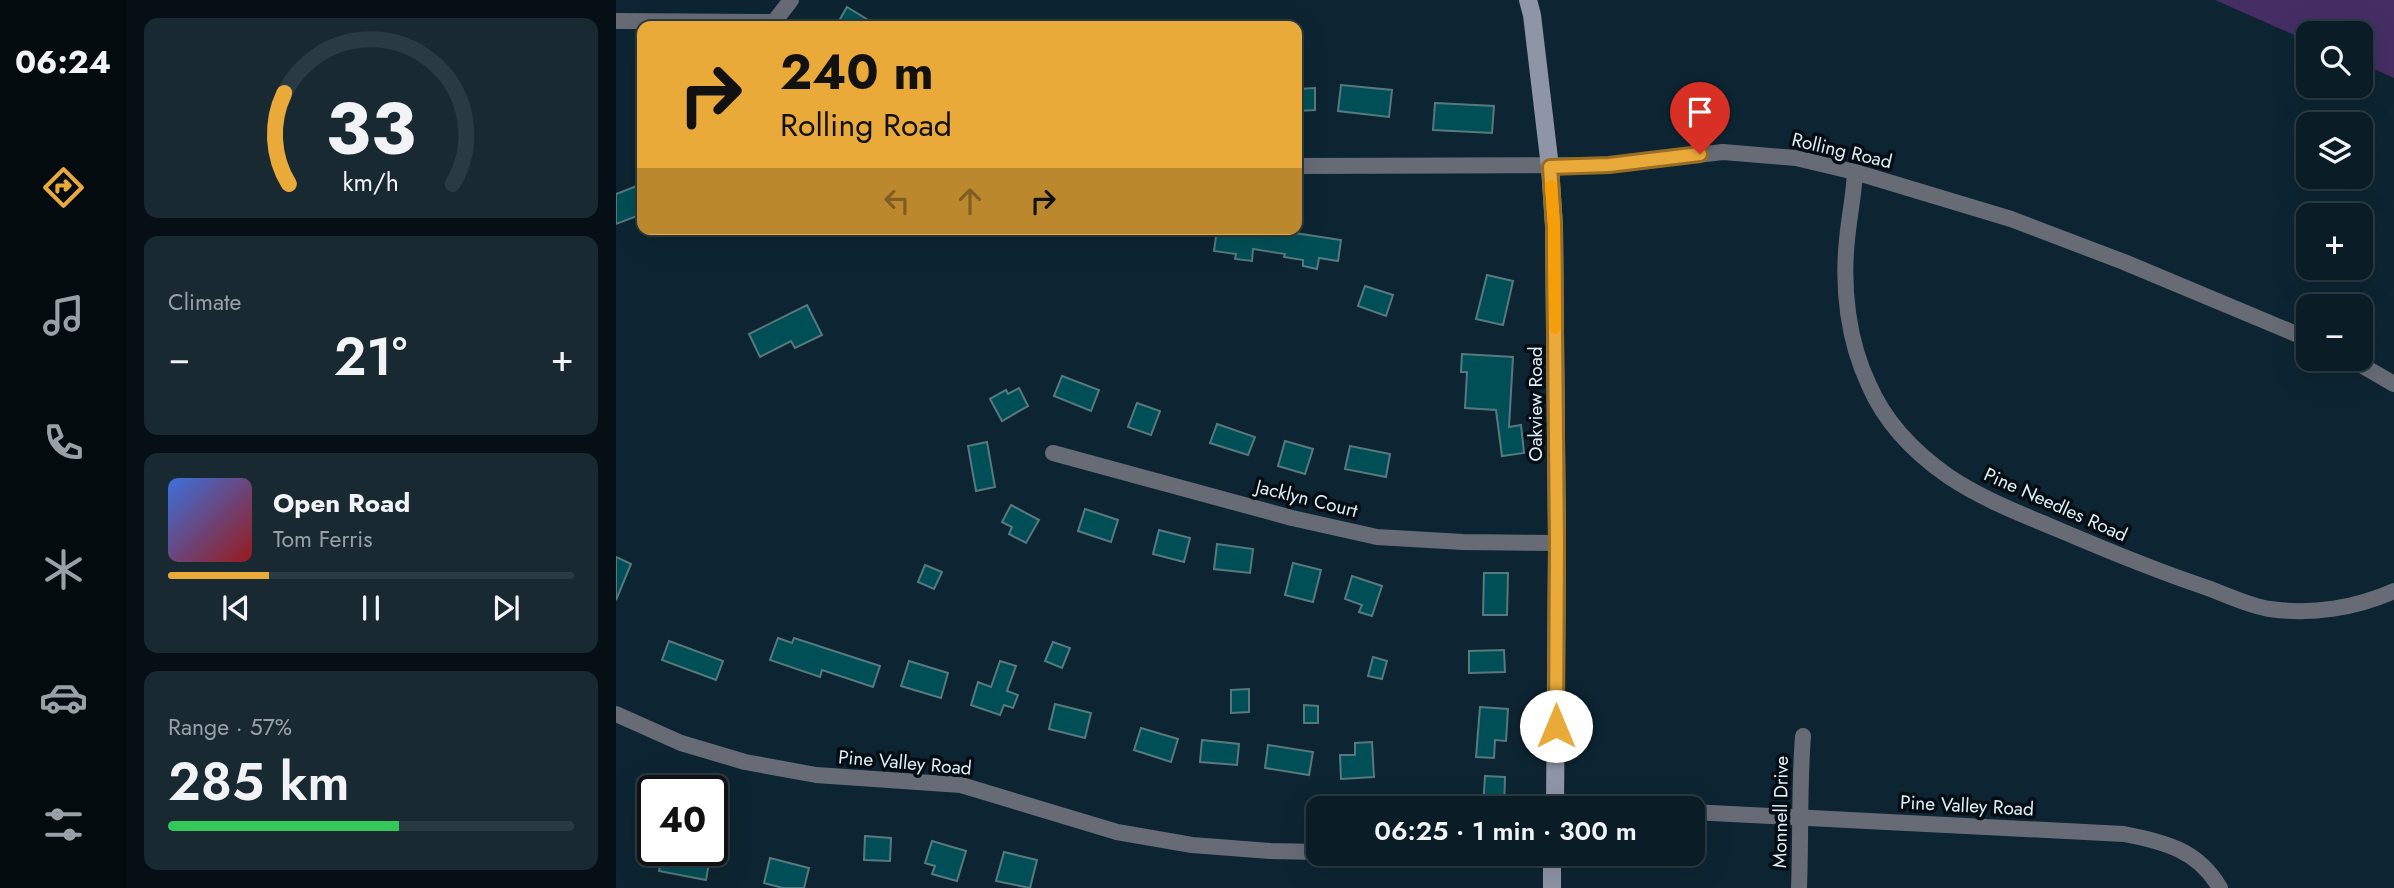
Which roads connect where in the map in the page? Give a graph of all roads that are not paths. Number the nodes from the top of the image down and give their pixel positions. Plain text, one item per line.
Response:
1 (792, 0) edge
2 (1528, 0) edge
3 (616, 21) edge
4 (637, 21) edge
5 (777, 21) edge
6 (1302, 166) edge
7 (1550, 167) junction
8 (1855, 172) junction
9 (2296, 334) edge
10 (2372, 371) edge
11 (2394, 384) edge
12 (1053, 453) dead end
13 (1557, 543) junction
14 (2394, 591) edge
15 (616, 714) edge
16 (1803, 736) dead end
17 (1555, 796) edge
18 (1705, 813) edge
19 (1801, 817) junction
20 (1306, 852) edge
21 (1552, 866) edge
22 (1552, 888) edge
23 (1799, 888) edge
24 (2220, 888) edge

1 - 5 street
2 - 7 street, Oakview Road
3 - 4 street
6 - 7 street, Rolling Road
7 - 8 street, Rolling Road
7 - 13 street, Oakview Road
8 - 9 street, Rolling Road
8 - 14 street, Pine Needles Road
10 - 11 street
12 - 13 street, Jacklyn Court
13 - 17 street, Oakview Road
15 - 20 street, Pine Valley Road
16 - 19 street, Monnell Drive
18 - 19 street, Pine Valley Road
19 - 23 street, Monnell Drive
19 - 24 street, Pine Valley Road
21 - 22 street

